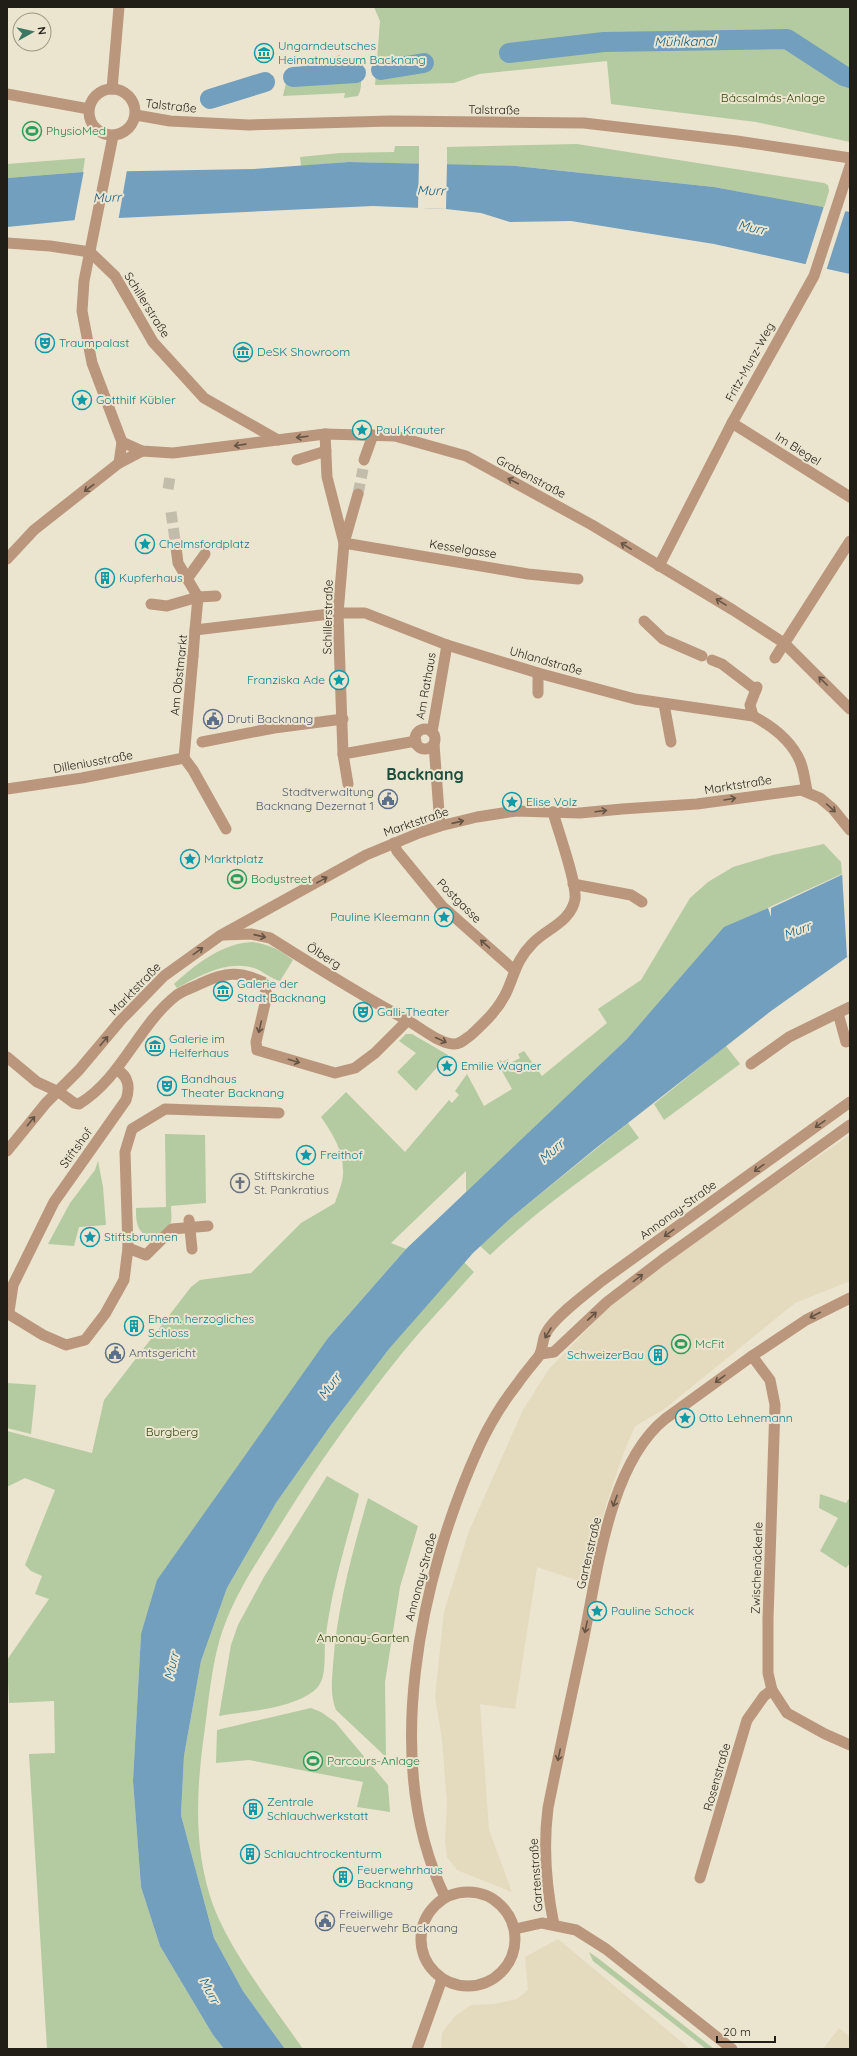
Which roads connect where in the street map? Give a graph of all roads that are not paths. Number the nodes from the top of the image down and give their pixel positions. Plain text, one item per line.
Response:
1 (119, 7) edge
2 (112, 89) junction
3 (7, 94) edge
4 (89, 110) junction
5 (136, 115) junction
6 (112, 136) junction
7 (850, 158) edge
8 (850, 166) edge
9 (7, 243) edge
10 (90, 252) junction
11 (732, 423) junction
12 (325, 434) junction
13 (373, 435) junction
14 (278, 440) junction
15 (122, 442) junction
16 (142, 451) junction
17 (326, 451) junction
18 (297, 460) dead end
19 (364, 460) tunnel mouth
20 (119, 463) junction
21 (358, 494) tunnel mouth
22 (850, 497) edge
23 (850, 541) edge
24 (344, 543) junction
25 (176, 547) tunnel mouth
26 (201, 558) dead end
27 (7, 559) edge
28 (659, 566) junction
29 (187, 579) junction
30 (578, 579) dead end
31 (216, 596) dead end
32 (198, 597) junction
33 (151, 604) dead end
34 (280, 609) dead end
35 (338, 614) junction
36 (281, 620) junction
37 (644, 621) dead end
38 (195, 630) junction
39 (784, 643) junction
40 (447, 645) junction
41 (775, 658) dead end
42 (538, 674) junction
43 (538, 693) dead end
44 (664, 704) junction
45 (850, 709) edge
46 (753, 716) junction
47 (343, 719) junction
48 (432, 732) junction
49 (416, 741) junction
50 (202, 742) dead end
51 (671, 742) dead end
52 (434, 744) junction
53 (343, 754) junction
54 (184, 758) junction
55 (348, 784) dead end
56 (7, 789) edge
57 (807, 791) junction
58 (553, 812) junction
59 (440, 826) junction
60 (226, 829) dead end
61 (850, 830) edge
62 (394, 843) junction
63 (573, 884) junction
64 (642, 902) dead end
65 (221, 934) junction
66 (514, 970) junction
67 (850, 1007) edge
68 (838, 1013) junction
69 (408, 1020) junction
70 (846, 1042) dead end
71 (7, 1057) edge
72 (751, 1064) dead end
73 (117, 1070) junction
74 (59, 1092) junction
75 (850, 1102) edge
76 (279, 1113) dead end
77 (850, 1125) edge
78 (7, 1151) edge
79 (189, 1223) junction
80 (208, 1226) dead end
81 (128, 1248) junction
82 (192, 1249) dead end
83 (850, 1298) edge
84 (8, 1312) edge
85 (540, 1354) junction
86 (752, 1356) junction
87 (772, 1690) junction
88 (850, 1744) edge
89 (700, 1878) dead end
90 (445, 1898) junction
91 (554, 1925) junction
92 (515, 1929) junction
93 (442, 1979) junction
94 (417, 2049) edge
95 (732, 2049) edge

1 - 2 street
2 - 4 street
2 - 5 street
3 - 4 street
4 - 6 street
5 - 6 street
5 - 7 street, Talstraße
6 - 10 street
8 - 11 street, Fritz-Munz-Weg
9 - 10 street
10 - 14 street, Schillerstraße
10 - 15 street
11 - 22 street, Im Biegel
11 - 28 street, Fritz-Munz-Weg
12 - 13 street, Grabenstraße
12 -> 14 street, Grabenstraße
12 - 17 street, Schillerstraße
13 - 19 street
28 -> 13 street, Grabenstraße
14 -> 16 street, Grabenstraße
15 - 16 street, Grabenstraße
15 - 20 street
16 - 20 street
17 - 18 street
17 - 24 street, Schillerstraße
20 -> 27 street
21 - 24 street
23 - 39 street
24 - 30 street, Kesselgasse
24 - 35 street, Schillerstraße
25 - 29 street
26 - 29 street
39 -> 28 street, Grabenstraße
29 - 32 street
31 - 32 street
32 - 33 street
32 - 38 street
34 - 36 street
35 - 36 street, Am Obstmarkt
35 - 40 street, Uhlandstraße
35 - 47 street, Schillerstraße
36 - 38 street, Am Obstmarkt
37 - 46 street
38 - 54 street, Am Obstmarkt
39 - 41 street
45 -> 39 street, Grabenstraße
40 - 42 street, Uhlandstraße
40 - 48 street, Am Rathaus
42 - 43 street
42 - 44 street, Uhlandstraße
44 - 46 street, Uhlandstraße
44 - 51 street
46 - 57 street, Uhlandstraße
47 - 50 street
47 - 53 street, Schillerstraße
48 - 49 street, Am Rathaus
48 - 52 street, Am Rathaus
49 - 52 street
49 - 53 street
52 - 59 street, Am Rathaus
53 - 55 street, Schillerstraße
54 - 56 street, Dilleniusstraße
54 - 60 street
58 -> 57 street, Marktstraße
57 -> 61 street
59 -> 58 street, Marktstraße
58 - 63 street, Ölberg
59 - 62 street, Marktstraße
65 -> 62 street, Marktstraße
66 -> 62 street, Postgasse
63 - 64 street
63 - 66 street, Ölberg
65 -> 69 street, Ölberg
74 -> 65 street, Marktstraße
69 -> 66 street, Ölberg
67 - 68 street
68 - 70 street
68 - 72 street
73 -> 69 street
71 - 74 street
73 - 74 street
73 - 84 street, Stiftshof
78 -> 74 street, Marktstraße
75 -> 85 street, Annonay-Straße
76 - 81 street, Stiftshof
85 -> 77 street
79 - 80 street
79 - 81 street
79 - 82 street
81 - 84 street, Stiftshof
83 -> 86 street, Gartenstraße
85 - 90 street, Annonay-Straße
86 - 87 street, Zwischenäckerle
86 -> 91 street, Gartenstraße
87 - 88 street, Zwischenäckerle
87 - 89 street, Rosenstraße
90 - 92 street
90 - 93 street
91 - 92 street, Gartenstraße
91 - 95 street, Gartenstraße
92 - 93 street
93 - 94 street

